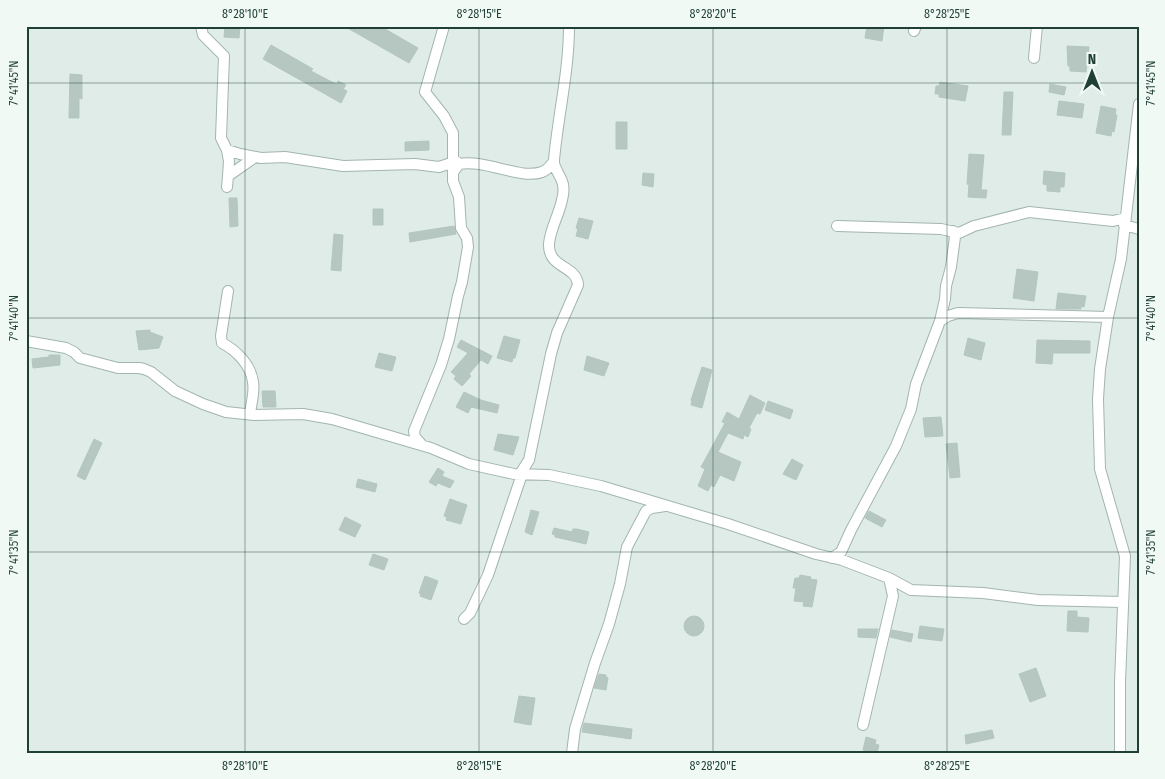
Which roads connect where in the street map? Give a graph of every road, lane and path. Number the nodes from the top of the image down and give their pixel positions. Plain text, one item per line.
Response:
1 (200, 26) edge
2 (444, 26) edge
3 (569, 26) edge
4 (1037, 26) edge
5 (1034, 58) dead end
6 (1139, 104) edge
7 (227, 150) junction
8 (255, 157) junction
9 (554, 161) junction
10 (456, 165) junction
11 (542, 172) junction
12 (228, 176) junction
13 (561, 180) junction
14 (227, 187) dead end
15 (1124, 221) junction
16 (838, 226) dead end
17 (1139, 229) edge
18 (956, 233) junction
19 (228, 291) dead end
20 (945, 299) junction
21 (958, 313) junction
22 (1108, 317) junction
23 (940, 322) junction
24 (26, 340) edge
25 (250, 414) junction
26 (414, 431) junction
27 (405, 441) junction
28 (422, 445) junction
29 (526, 472) junction
30 (638, 497) junction
31 (667, 506) junction
32 (646, 512) junction
33 (838, 557) junction
34 (889, 578) junction
35 (911, 590) junction
36 (893, 596) junction
37 (1123, 602) junction
38 (464, 618) dead end
39 (863, 725) dead end
40 (572, 753) edge
41 (1120, 753) edge

1 - 7 street
2 - 10 street
3 - 9 street
4 - 5 street
6 - 15 street
7 - 8 street
7 - 12 street
8 - 10 street
8 - 12 street
9 - 11 street
9 - 13 street
10 - 11 street
10 - 26 street
11 - 13 street
12 - 14 street
13 - 29 street
15 - 17 street
15 - 18 street
15 - 22 street
16 - 18 street
18 - 20 street
19 - 25 street
20 - 21 street
20 - 23 street
21 - 22 street
21 - 23 street
22 - 37 street
23 - 33 street
24 - 25 street
25 - 27 street
26 - 27 street
26 - 28 street
27 - 28 street
28 - 29 street
29 - 30 street
29 - 38 street
30 - 31 street
30 - 32 street
31 - 32 street
31 - 33 street
32 - 40 street
33 - 34 street
34 - 35 street
34 - 36 street
35 - 36 street
35 - 37 street
36 - 39 street
37 - 41 street

